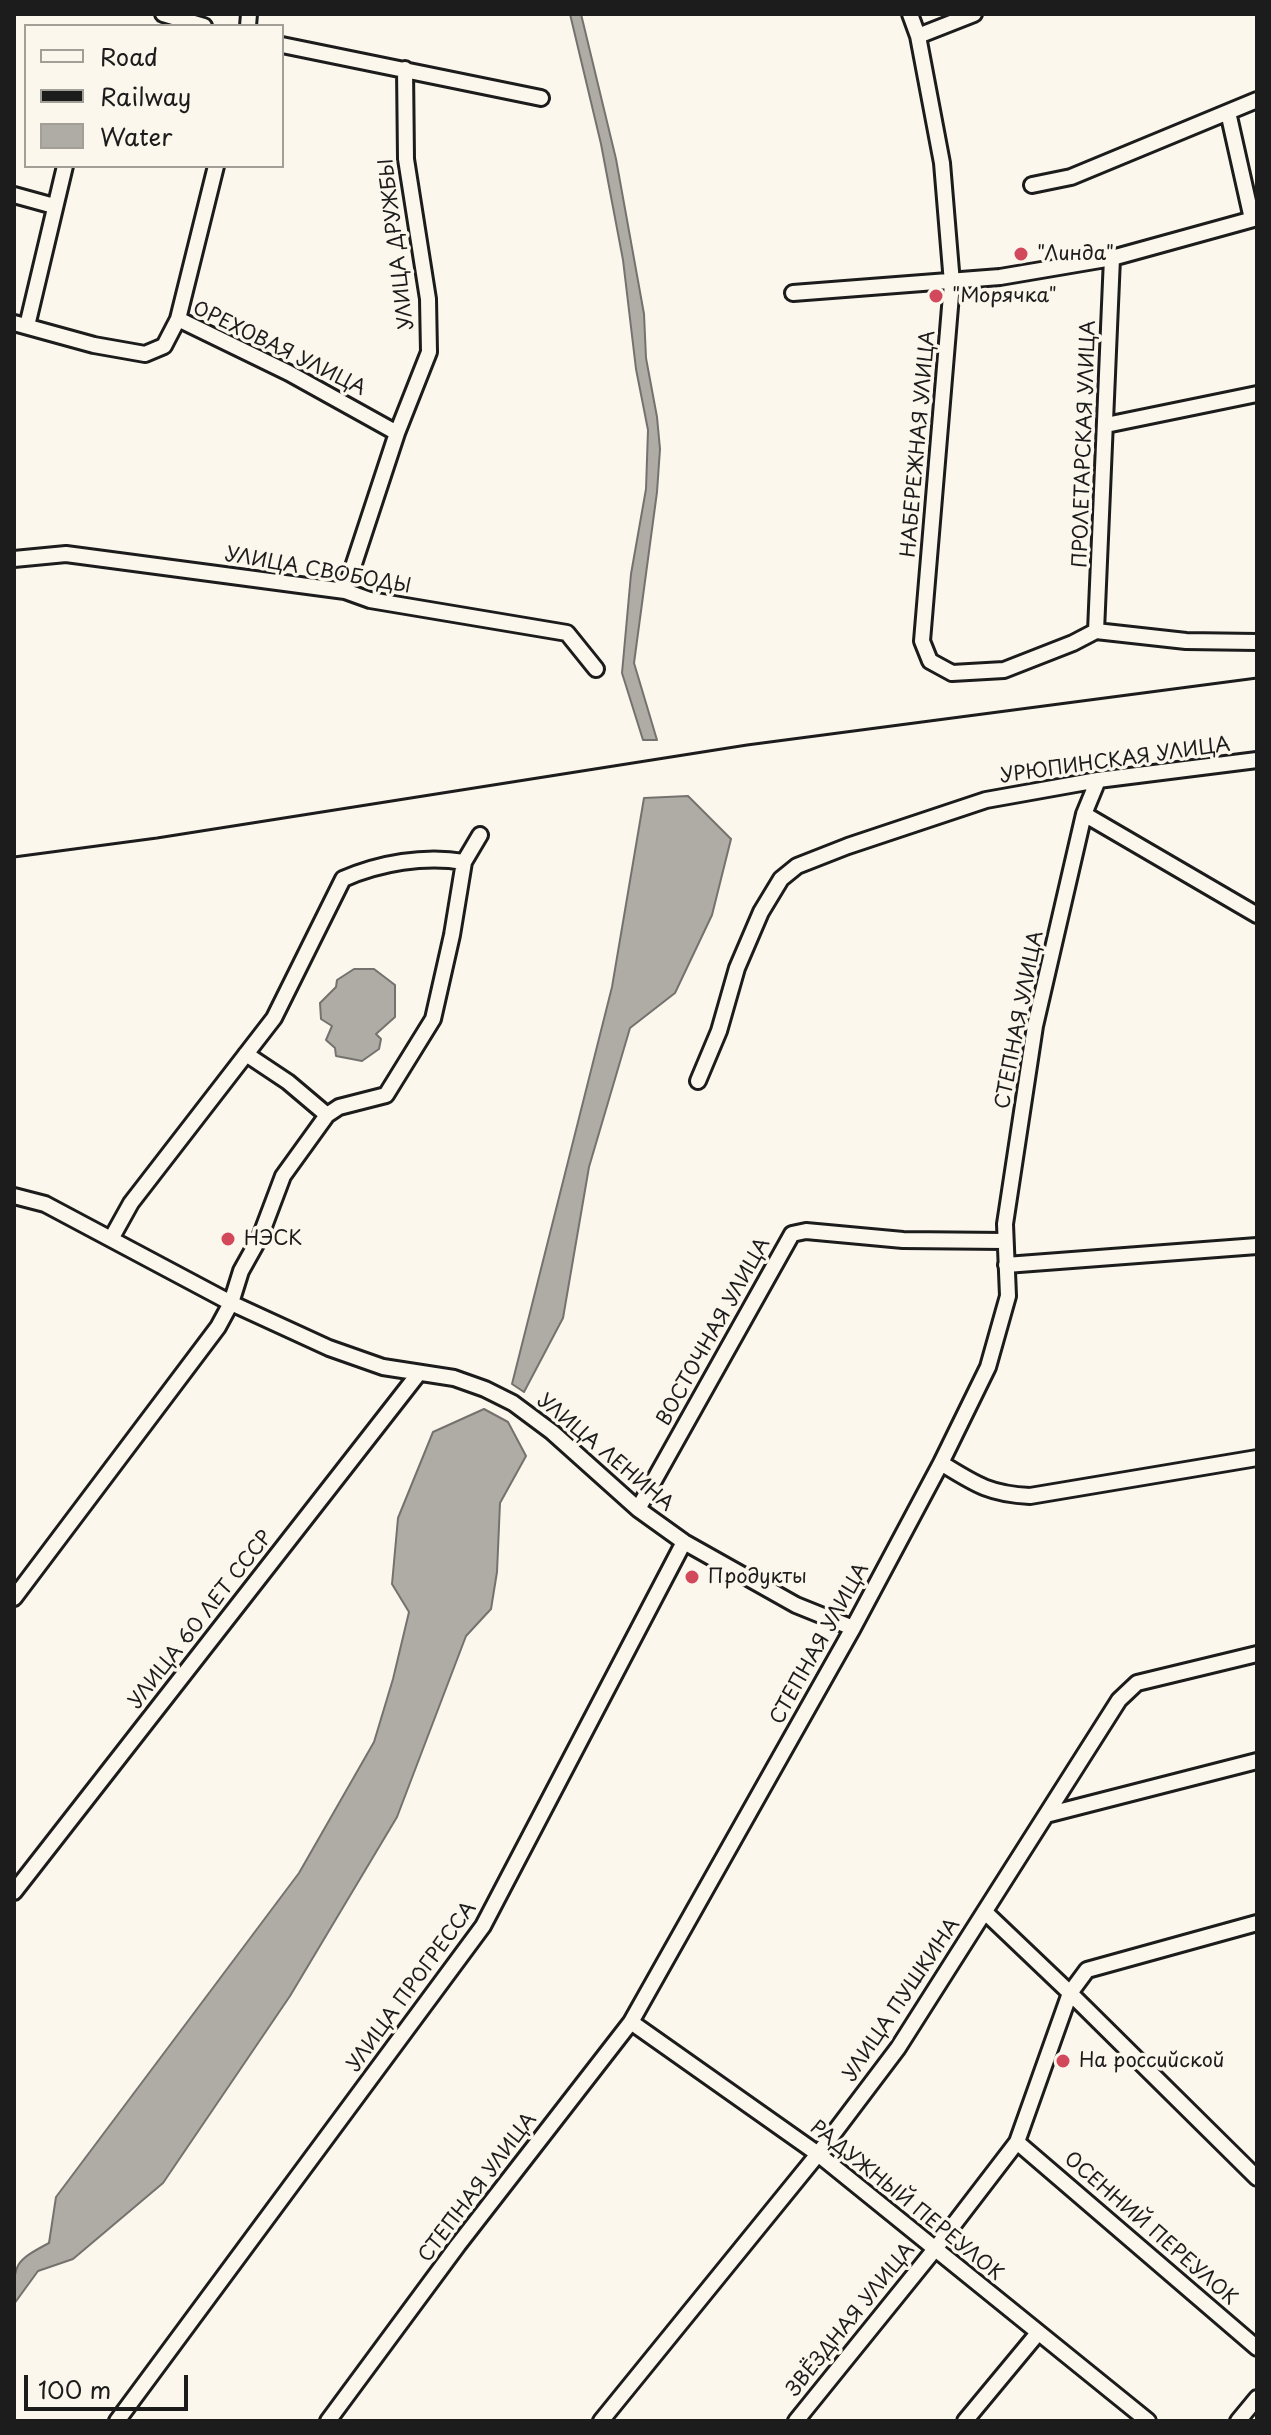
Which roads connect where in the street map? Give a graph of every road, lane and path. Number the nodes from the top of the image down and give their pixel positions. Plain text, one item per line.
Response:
1 (163, 14) edge
2 (910, 14) edge
3 (974, 14) edge
4 (197, 24) edge
5 (918, 36) junction
6 (284, 45) edge
7 (405, 69) junction
8 (541, 98) dead end
9 (1257, 100) edge
10 (1228, 112) junction
11 (64, 168) edge
12 (216, 168) edge
13 (1032, 185) dead end
14 (14, 195) edge
15 (54, 206) junction
16 (1254, 218) edge
17 (1112, 258) junction
18 (952, 283) junction
19 (793, 293) dead end
20 (178, 319) junction
21 (20, 325) edge
22 (1257, 394) edge
23 (1106, 425) junction
24 (397, 433) junction
25 (14, 559) edge
26 (345, 591) junction
27 (1096, 631) junction
28 (1257, 642) edge
29 (596, 669) dead end
30 (1257, 760) edge
31 (1098, 780) junction
32 (1084, 814) junction
33 (480, 835) dead end
34 (464, 862) junction
35 (1257, 915) edge
36 (246, 1054) junction
37 (698, 1081) dead end
38 (327, 1115) junction
39 (14, 1196) edge
40 (111, 1239) junction
41 (1004, 1241) junction
42 (1257, 1246) edge
43 (1006, 1265) junction
44 (231, 1303) junction
45 (419, 1373) junction
46 (1257, 1458) edge
47 (941, 1463) junction
48 (638, 1509) junction
49 (684, 1542) junction
50 (14, 1598) edge
51 (853, 1628) junction
52 (1257, 1654) edge
53 (1257, 1761) edge
54 (1046, 1815) junction
55 (14, 1892) edge
56 (985, 1912) junction
57 (1257, 1923) edge
58 (1070, 1993) junction
59 (631, 2022) junction
60 (1017, 2142) junction
61 (818, 2154) junction
62 (1257, 2178) edge
63 (935, 2249) junction
64 (1038, 2333) junction
65 (1257, 2348) edge
66 (1257, 2398) edge
67 (117, 2421) edge
68 (328, 2421) edge
69 (601, 2421) edge
70 (796, 2421) edge
71 (965, 2421) edge
72 (1148, 2421) edge
73 (1238, 2421) edge

1 - 4 street
2 - 5 street, НАБЕРЕЖНАЯ УЛИЦА
3 - 5 street
5 - 18 street, НАБЕРЕЖНАЯ УЛИЦА
6 - 7 street
7 - 8 street
7 - 24 street, УЛИЦА ДРУЖБЫ
9 - 10 street
10 - 13 street
10 - 16 street
11 - 15 street
12 - 20 street
14 - 15 street
15 - 21 street
16 - 17 street
17 - 18 street
17 - 23 street, ПРОЛЕТАРСКАЯ УЛИЦА
18 - 19 street
18 - 27 street, НАБЕРЕЖНАЯ УЛИЦА
20 - 21 street, ОРЕХОВАЯ УЛИЦА
20 - 24 street, ОРЕХОВАЯ УЛИЦА
22 - 23 street
23 - 27 street, ПРОЛЕТАРСКАЯ УЛИЦА
24 - 26 street, УЛИЦА ДРУЖБЫ
25 - 26 street, УЛИЦА СВОБОДЫ
26 - 29 street, УЛИЦА СВОБОДЫ
27 - 28 street
30 - 31 street, УРЮПИНСКАЯ УЛИЦА
31 - 32 street, СТЕПНАЯ УЛИЦА
31 - 37 street, УРЮПИНСКАЯ УЛИЦА
32 - 35 street
32 - 41 street, СТЕПНАЯ УЛИЦА
33 - 34 street
34 - 36 street
34 - 38 street
36 - 38 street
36 - 40 street
38 - 44 street
39 - 40 street, УЛИЦА ЛЕНИНА
40 - 44 street, УЛИЦА ЛЕНИНА
41 - 43 street, СТЕПНАЯ УЛИЦА
41 - 48 street, ВОСТОЧНАЯ УЛИЦА
42 - 43 street
43 - 47 street, СТЕПНАЯ УЛИЦА
44 - 45 street, УЛИЦА ЛЕНИНА
44 - 50 street
45 - 48 street, УЛИЦА ЛЕНИНА
45 - 55 street, УЛИЦА 60 ЛЕТ СССР
46 - 47 street
47 - 51 street, СТЕПНАЯ УЛИЦА
48 - 49 street, УЛИЦА ЛЕНИНА
49 - 51 street, УЛИЦА ЛЕНИНА
49 - 67 street, УЛИЦА ПРОГРЕССА
51 - 59 street, СТЕПНАЯ УЛИЦА
52 - 54 street, УЛИЦА ПУШКИНА
53 - 54 street
54 - 56 street, УЛИЦА ПУШКИНА
56 - 58 street
56 - 61 street, УЛИЦА ПУШКИНА
57 - 58 street
58 - 60 street, ЗВЁЗДНАЯ УЛИЦА
58 - 62 street
59 - 61 street, РАДУЖНЫЙ ПЕРЕУЛОК
59 - 68 street, СТЕПНАЯ УЛИЦА
60 - 63 street, ЗВЁЗДНАЯ УЛИЦА
60 - 65 street, ОСЕННИЙ ПЕРЕУЛОК
61 - 63 street, РАДУЖНЫЙ ПЕРЕУЛОК
61 - 69 street, УЛИЦА ПУШКИНА
63 - 64 street, РАДУЖНЫЙ ПЕРЕУЛОК
63 - 70 street, ЗВЁЗДНАЯ УЛИЦА
64 - 71 street
64 - 72 street, РАДУЖНЫЙ ПЕРЕУЛОК
66 - 73 street

